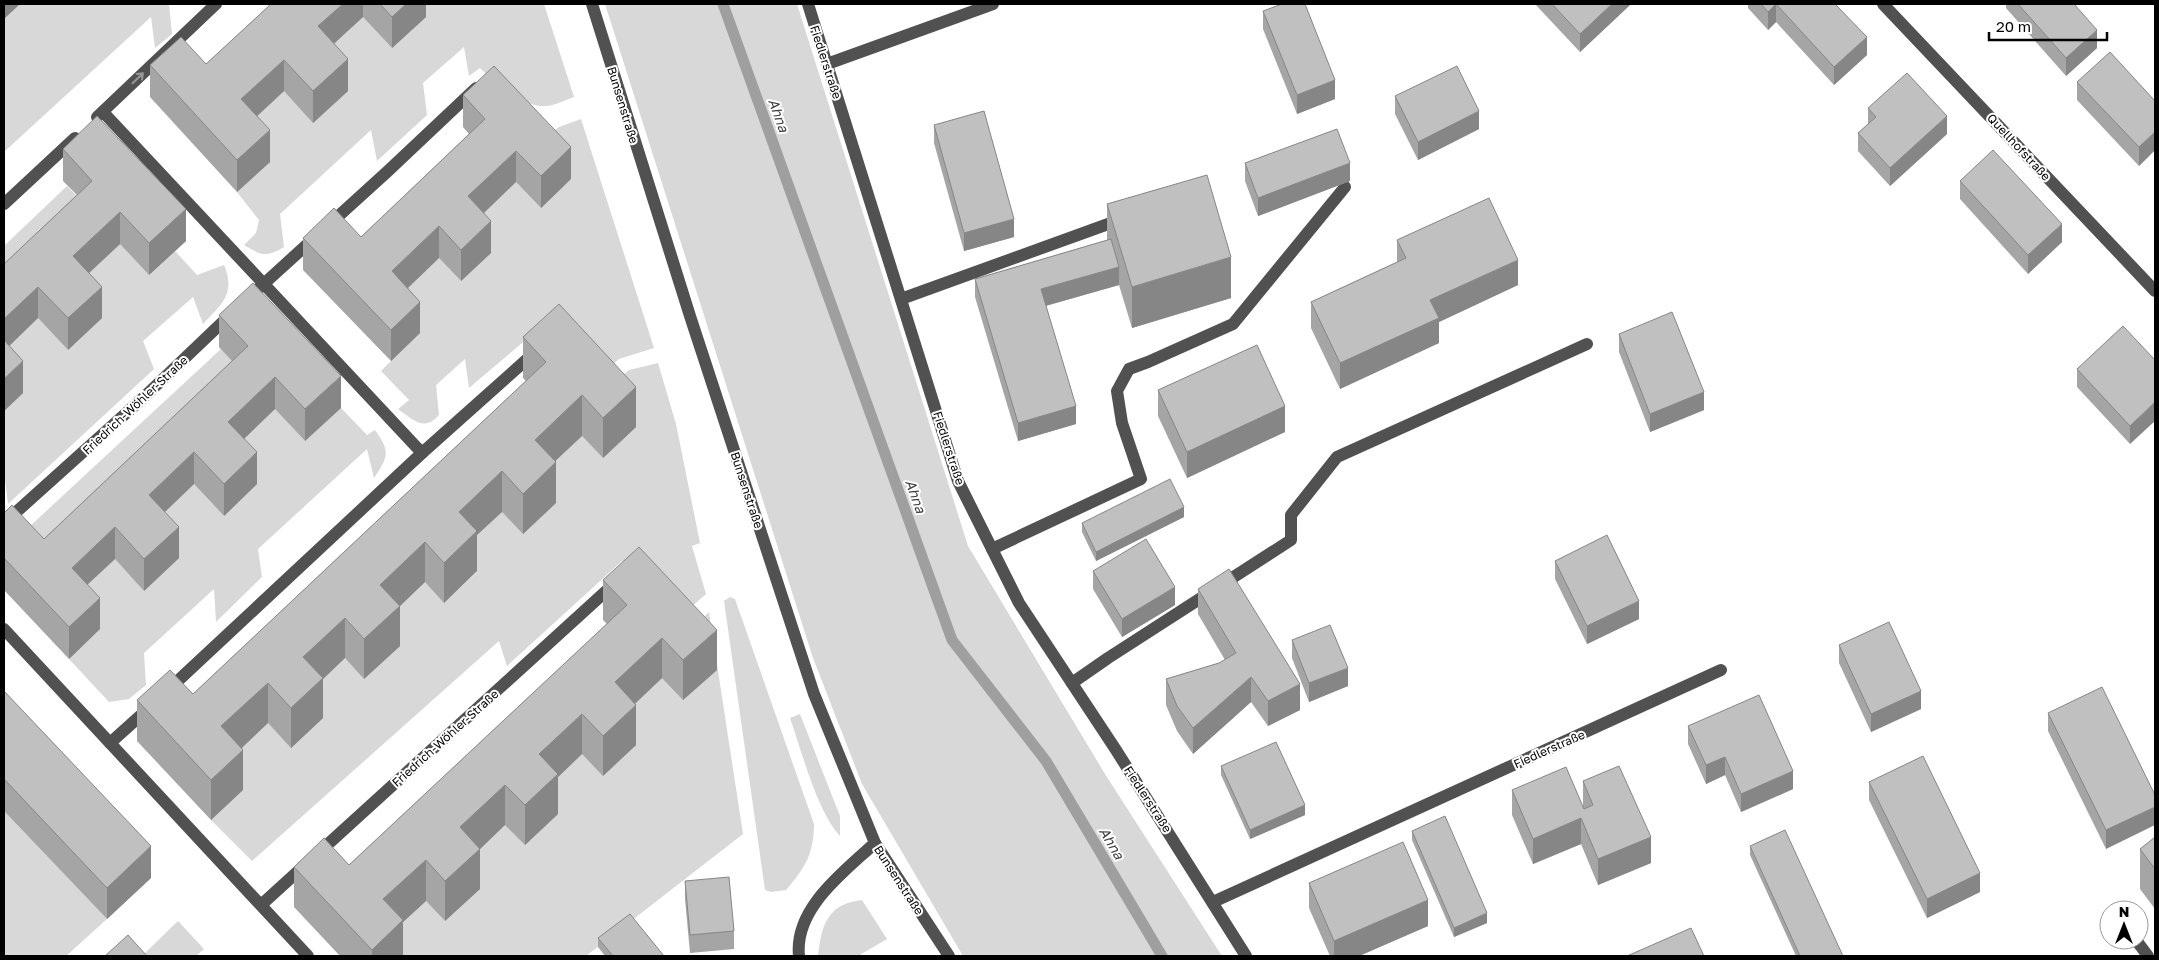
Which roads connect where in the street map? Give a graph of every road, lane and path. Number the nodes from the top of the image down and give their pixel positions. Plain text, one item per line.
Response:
1 (216, 4) edge
2 (592, 4) edge
3 (808, 4) edge
4 (994, 4) edge
5 (1883, 4) edge
6 (827, 64) junction
7 (485, 79) edge
8 (103, 112) junction
9 (1345, 187) dead end
10 (4, 204) edge
11 (1135, 215) edge
12 (264, 283) junction
13 (2155, 291) edge
14 (901, 299) junction
15 (1587, 344) dead end
16 (543, 346) edge
17 (422, 453) junction
18 (4, 523) edge
19 (992, 549) junction
20 (621, 578) edge
21 (4, 629) edge
22 (1721, 670) dead end
23 (1072, 683) junction
24 (110, 743) junction
25 (875, 843) junction
26 (1213, 902) junction
27 (261, 905) junction
28 (308, 956) edge
29 (799, 956) edge
30 (949, 956) edge
31 (1246, 956) edge

8 -> 1 street
2 - 25 street, Bunsenstraße
3 - 6 street, Fiedlerstraße
4 - 6 street
5 - 13 street, Quellhofstraße
6 - 14 street, Fiedlerstraße
7 - 12 street, Friedrich-Wöhler-Straße
8 - 10 street
8 - 12 street
9 - 19 street
11 - 14 street
12 - 17 street
12 - 18 street, Friedrich-Wöhler-Straße
14 - 19 street, Fiedlerstraße
15 - 23 street
16 - 17 street
17 - 24 street
19 - 23 street, Fiedlerstraße
20 - 27 street, Friedrich-Wöhler-Straße
21 - 24 street
22 - 26 street, Fiedlerstraße
23 - 26 street, Fiedlerstraße
24 - 27 street
25 - 29 street
25 - 30 street, Bunsenstraße
26 - 31 street, Fiedlerstraße
27 - 28 street

